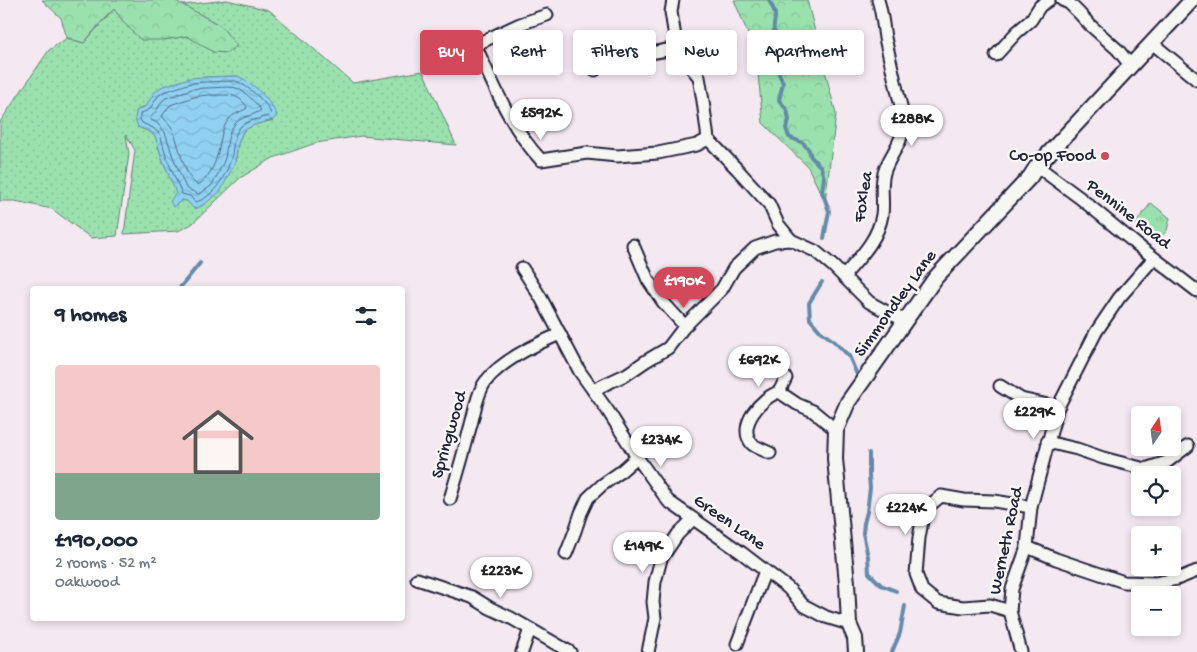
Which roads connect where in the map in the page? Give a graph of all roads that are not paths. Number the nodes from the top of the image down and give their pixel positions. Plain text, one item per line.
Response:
1 (673, 0) edge
2 (878, 0) edge
3 (1049, 0) edge
4 (1062, 0) edge
5 (1192, 0) edge
6 (547, 15) dead end
7 (674, 30) edge
8 (1152, 43) junction
9 (996, 55) dead end
10 (1131, 66) junction
11 (696, 75) edge
12 (1197, 80) edge
13 (708, 139) junction
14 (1037, 166) junction
15 (791, 240) junction
16 (633, 245) dead end
17 (1154, 258) junction
18 (522, 268) dead end
19 (844, 276) junction
20 (1197, 291) edge
21 (904, 320) junction
22 (684, 327) junction
23 (560, 334) junction
24 (786, 378) dead end
25 (1000, 386) dead end
26 (593, 390) junction
27 (780, 392) junction
28 (1057, 409) junction
29 (836, 430) junction
30 (1047, 442) junction
31 (1188, 446) dead end
32 (770, 453) dead end
33 (637, 457) junction
34 (450, 499) dead end
35 (1031, 507) junction
36 (693, 519) junction
37 (1027, 548) junction
38 (566, 554) dead end
39 (765, 571) junction
40 (1197, 571) edge
41 (417, 580) dead end
42 (1010, 611) junction
43 (849, 624) junction
44 (530, 629) junction
45 (737, 644) dead end
46 (522, 652) edge
47 (570, 652) edge
48 (648, 652) edge
49 (856, 652) edge
50 (1021, 652) edge

1 - 7 street
2 - 19 street, Foxlea
3 - 9 street
4 - 10 street
5 - 8 street, Simmondley Lane
6 - 13 street
8 - 10 street, Simmondley Lane
8 - 12 street
10 - 14 street, Simmondley Lane
11 - 13 street
13 - 15 street
14 - 17 street, Pennine Road
14 - 21 street, Simmondley Lane
15 - 19 street
15 - 22 street
16 - 22 street
17 - 20 street, Pennine Road
17 - 28 street, Werneth Road
18 - 23 street, Green Lane
19 - 21 street
21 - 29 street, Simmondley Lane
22 - 26 street
23 - 26 street, Green Lane
23 - 34 street, Springwood
24 - 27 street
25 - 28 street
26 - 33 street, Green Lane
27 - 29 street
27 - 32 street
28 - 30 street, Werneth Road
29 - 43 street, Simmondley Lane
30 - 31 street
30 - 35 street, Werneth Road
33 - 36 street, Green Lane
33 - 38 street
35 - 37 street, Werneth Road
35 - 42 street
36 - 39 street, Green Lane
36 - 48 street
37 - 40 street
37 - 42 street, Werneth Road
39 - 43 street, Green Lane
39 - 45 street
41 - 44 street
42 - 50 street, Werneth Road
43 - 49 street, Simmondley Lane
44 - 46 street
44 - 47 street

